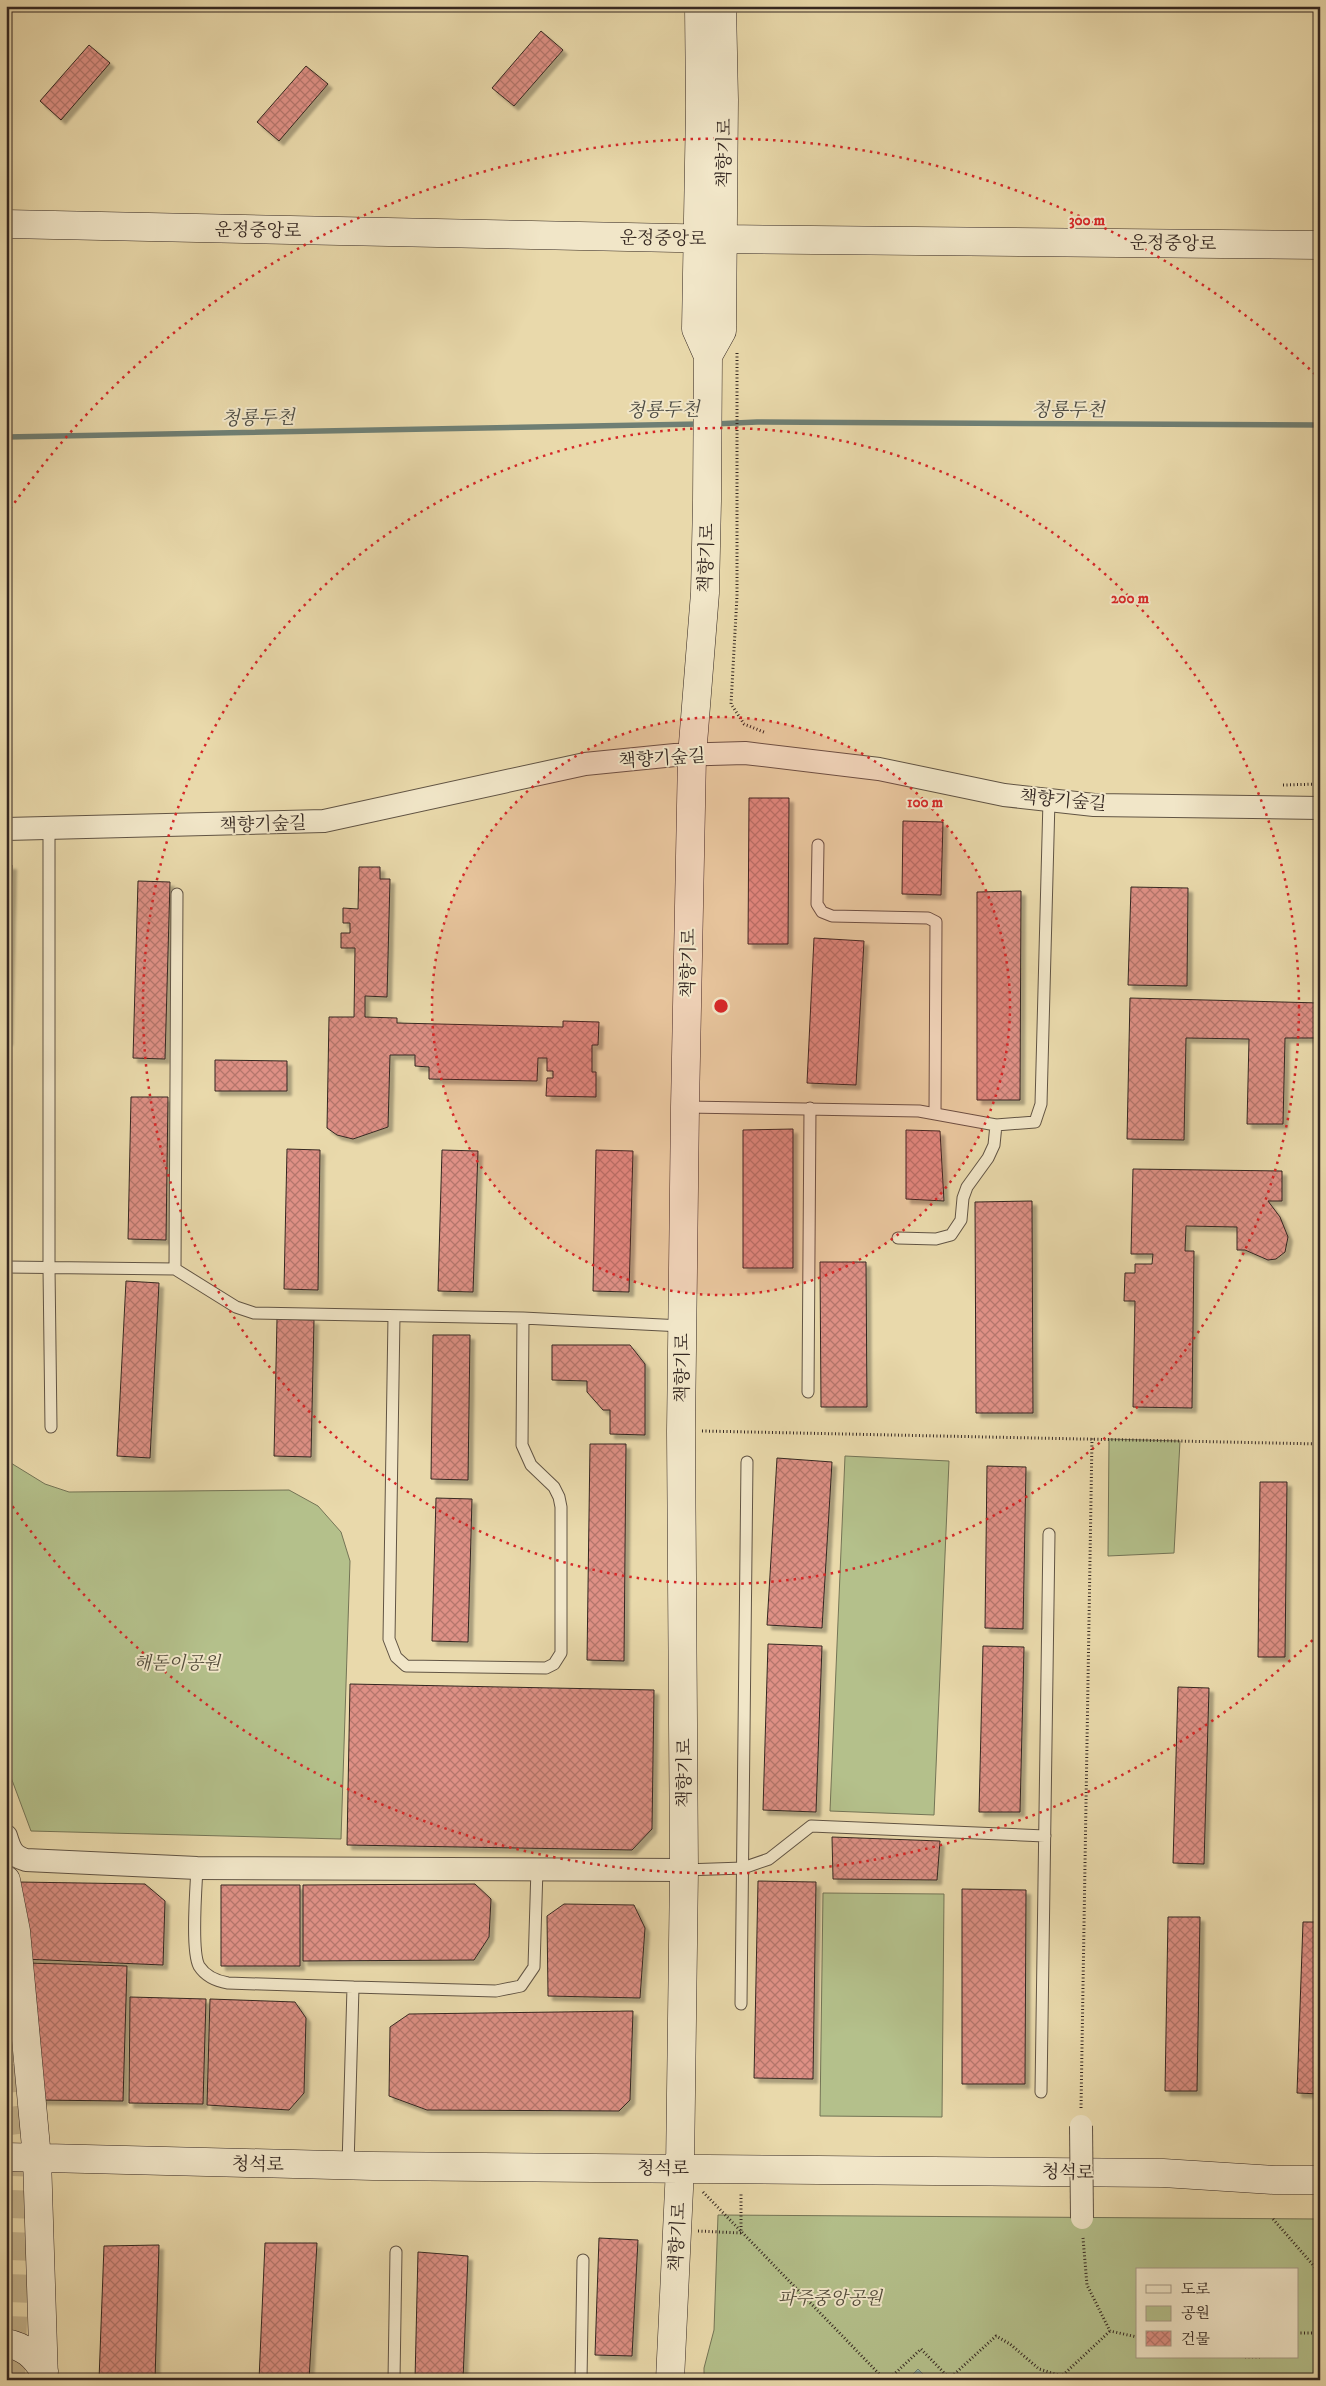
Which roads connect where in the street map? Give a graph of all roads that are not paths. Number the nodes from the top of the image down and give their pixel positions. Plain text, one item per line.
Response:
1 (699, 6) edge
2 (722, 6) edge
3 (6, 224) edge
4 (710, 239) junction
5 (1320, 245) edge
6 (692, 756) junction
7 (1049, 800) junction
8 (1320, 808) edge
9 (49, 827) junction
10 (6, 829) edge
11 (818, 845) dead end
12 (178, 894) dead end
13 (685, 1107) junction
14 (810, 1108) junction
15 (935, 1114) junction
16 (996, 1125) junction
17 (898, 1238) dead end
18 (6, 1267) edge
19 (49, 1268) junction
20 (175, 1269) junction
21 (394, 1316) junction
22 (523, 1318) junction
23 (682, 1326) junction
24 (808, 1392) dead end
25 (51, 1427) dead end
26 (747, 1462) dead end
27 (1049, 1534) dead end
28 (6, 1836) edge
29 (1045, 1836) junction
30 (197, 1868) junction
31 (537, 1868) junction
32 (743, 1868) junction
33 (684, 1870) junction
34 (6, 1880) edge
35 (11, 1939) edge
36 (353, 1987) junction
37 (741, 2004) dead end
38 (1041, 2092) dead end
39 (1081, 2126) road end
40 (6, 2156) edge
41 (37, 2158) junction
42 (348, 2166) junction
43 (680, 2168) junction
44 (1320, 2180) edge
45 (1082, 2218) road end
46 (396, 2252) dead end
47 (583, 2260) dead end
48 (6, 2343) edge
49 (44, 2375) edge
50 (394, 2380) edge
51 (581, 2380) edge
52 (670, 2380) edge

1 - 4 street, 책향기로
2 - 4 street, 책향기로
3 - 4 street, 운정중앙로
4 - 5 street, 운정중앙로
4 - 6 street, 책향기로
6 - 7 street, 책향기숲길
6 - 9 street, 책향기숲길
6 - 13 street, 책향기로
7 - 8 street, 책향기숲길
7 - 16 lane
9 - 10 street, 책향기숲길
9 - 19 lane
11 - 15 lane
12 - 20 lane
13 - 14 lane
13 - 23 street, 책향기로
14 - 15 lane
14 - 24 lane
15 - 16 lane
16 - 17 lane
18 - 19 lane
19 - 20 lane
19 - 25 lane
20 - 21 lane
21 - 22 lane
21 - 22 lane
22 - 23 lane
23 - 33 street, 책향기로
26 - 32 lane
27 - 29 lane
28 - 30 street
29 - 32 lane
29 - 38 lane
30 - 31 street
30 - 36 lane
31 - 33 street
31 - 36 lane
32 - 33 lane
32 - 37 lane
33 - 43 street, 책향기로
34 - 35 street
35 - 41 street
36 - 42 lane
39 - 45 street, bridge
40 - 41 street, 청석로
41 - 42 street, 청석로
41 - 49 street
42 - 43 street, 청석로
43 - 44 street, 청석로
43 - 52 street, 책향기로
46 - 50 lane
47 - 51 lane
48 - 49 street

